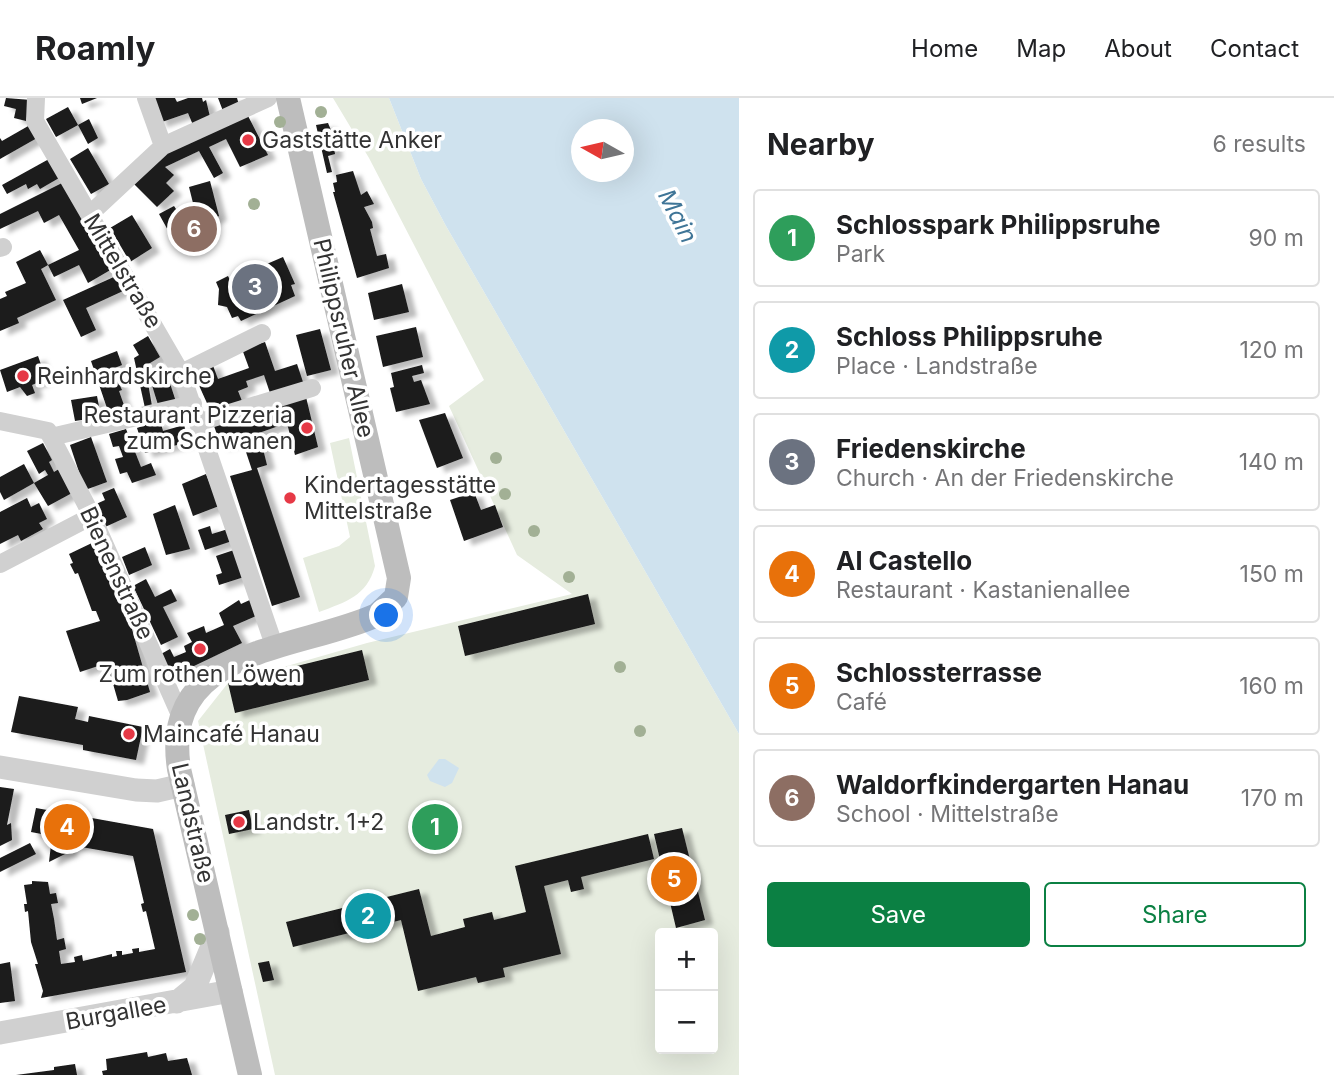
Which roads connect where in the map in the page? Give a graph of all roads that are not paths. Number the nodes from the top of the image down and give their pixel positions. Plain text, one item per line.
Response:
1 (36, 98) edge
2 (146, 98) edge
3 (268, 98) edge
4 (288, 98) edge
5 (163, 146) junction
6 (90, 214) junction
7 (262, 333) dead end
8 (181, 373) junction
9 (312, 388) dead end
10 (193, 404) junction
11 (0, 421) edge
12 (200, 422) junction
13 (49, 434) junction
14 (92, 516) junction
15 (0, 564) edge
16 (399, 578) joint
17 (275, 648) junction
18 (181, 717) junction
19 (0, 767) edge
20 (183, 785) junction
21 (218, 932) junction
22 (230, 991) junction
23 (177, 1002) junction
24 (0, 1033) edge
25 (250, 1075) edge

1 - 6 street, Mittelstraße
2 - 5 street
3 - 5 street
4 - 16 main road, Philippsruher Allee
5 - 6 street
6 - 8 street, Mittelstraße
7 - 8 street
8 - 10 street, Mittelstraße
9 - 12 street
10 - 12 street, Mittelstraße
10 - 13 street
11 - 13 street
12 - 17 street, Mittelstraße
13 - 14 street, Bienenstraße
14 - 15 street
14 - 18 street, Bienenstraße
16 - 17 main road, Landstraße
17 - 18 main road, Landstraße
18 - 20 main road, Landstraße
19 - 20 street
20 - 21 main road, Landstraße
21 - 22 main road, Landstraße
21 - 23 street
22 - 23 street, Burgallee
22 - 25 main road, Landstraße
23 - 24 street, Burgallee

